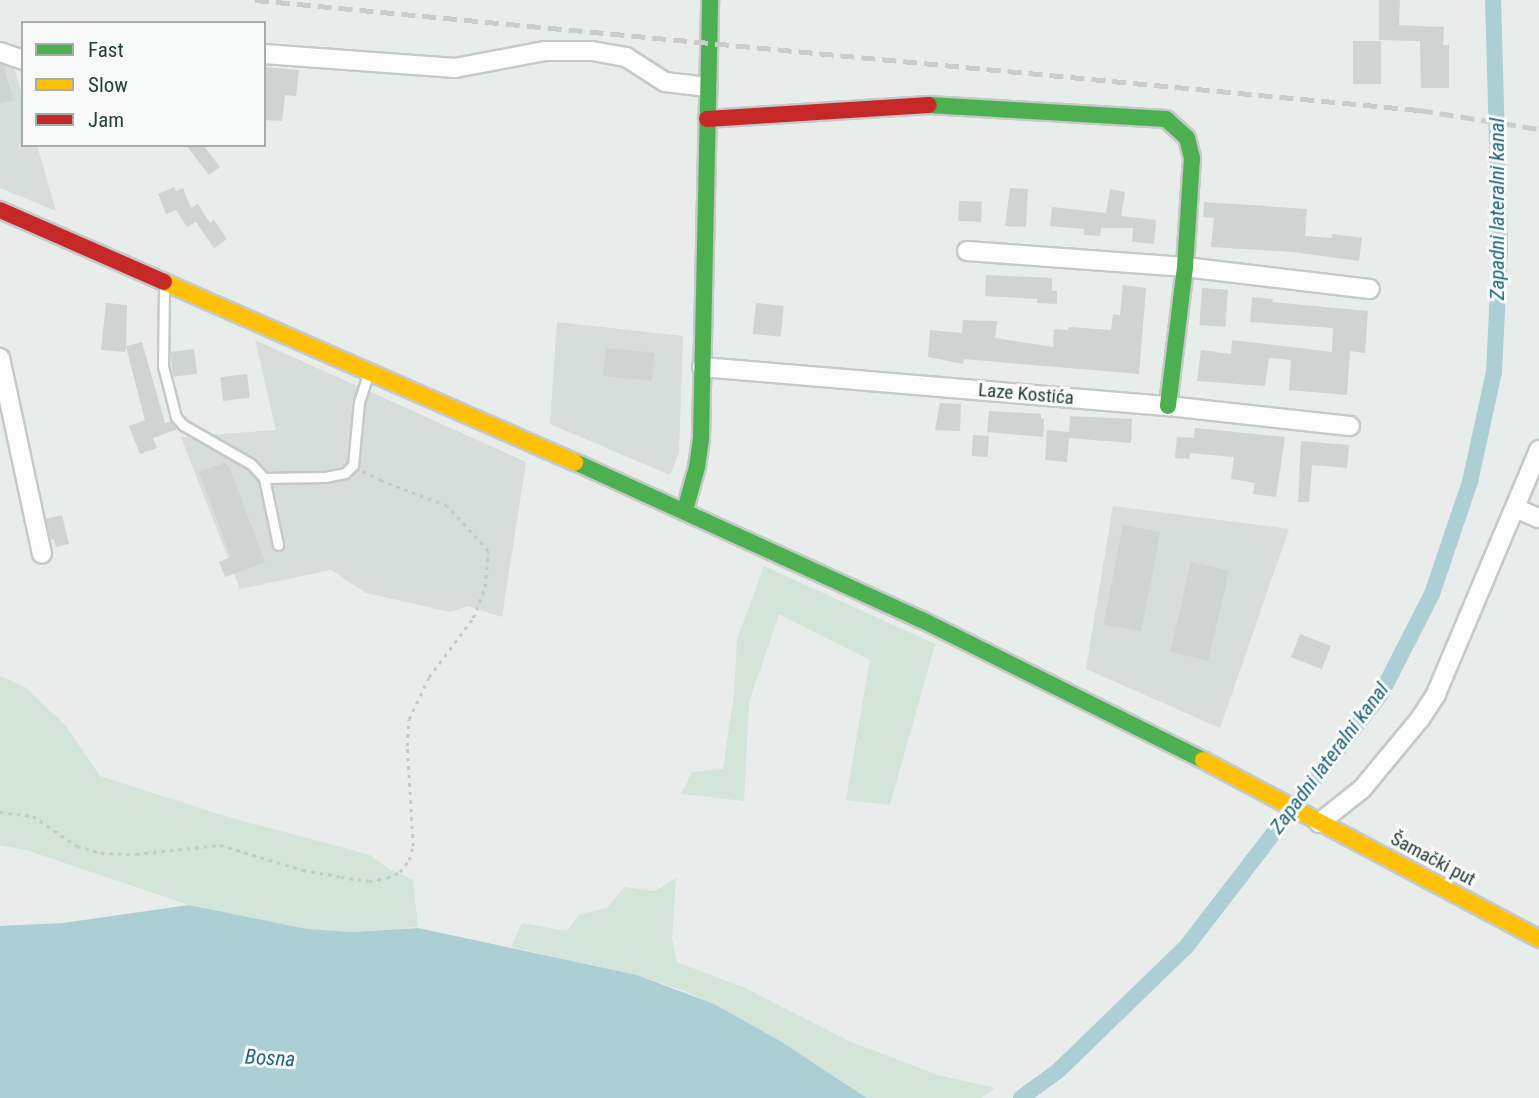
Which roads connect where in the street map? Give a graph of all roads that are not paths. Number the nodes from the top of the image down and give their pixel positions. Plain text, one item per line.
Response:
1 (710, 0) edge
2 (0, 52) edge
3 (266, 54) edge
4 (21, 59) edge
5 (708, 87) junction
6 (707, 119) junction
7 (0, 210) edge
8 (967, 251) dead end
9 (1185, 267) junction
10 (164, 282) junction
11 (1370, 289) dead end
12 (0, 358) edge
13 (702, 367) junction
14 (369, 372) junction
15 (1168, 407) junction
16 (1350, 426) dead end
17 (1539, 450) edge
18 (264, 478) junction
19 (1515, 508) junction
20 (685, 510) junction
21 (1539, 518) edge
22 (278, 545) dead end
23 (42, 554) dead end
24 (1314, 819) junction
25 (1539, 939) edge

1 - 5 main road
2 - 4 street
3 - 5 street
5 - 6 main road
6 - 9 main road
6 - 13 main road
7 - 10 main road, Šamački put
8 - 9 street
9 - 11 street
9 - 15 main road
10 - 14 main road, Šamački put
10 - 18 lane
12 - 23 street
13 - 15 street, Laze Kostića
13 - 20 main road
14 - 18 lane
14 - 20 main road, Šamački put
15 - 16 street, Laze Kostića
17 - 19 street
18 - 22 lane
19 - 21 street
19 - 24 street
20 - 24 main road, Šamački put
24 - 25 main road, Šamački put

